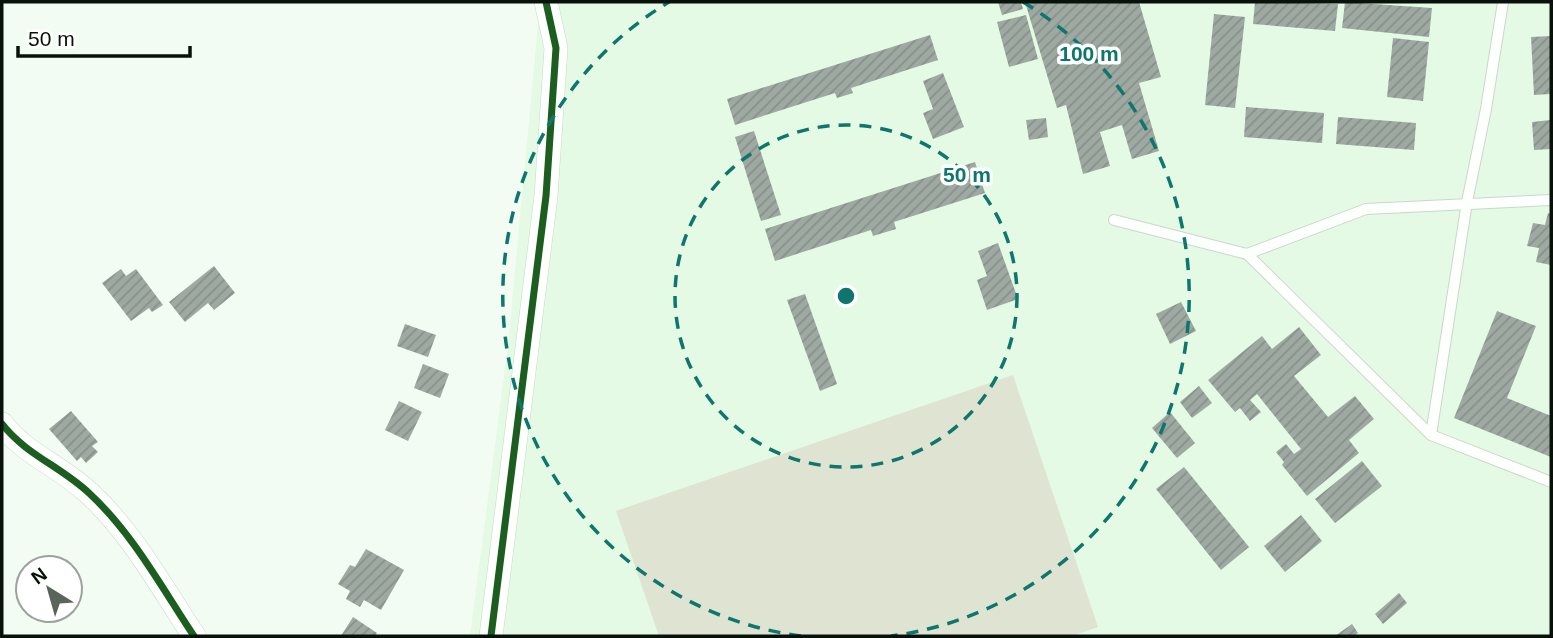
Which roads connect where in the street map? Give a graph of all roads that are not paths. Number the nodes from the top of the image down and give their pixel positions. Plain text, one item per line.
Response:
1 (546, 2) edge
2 (1503, 2) edge
3 (1551, 200) edge
4 (1467, 202) junction
5 (1114, 220) dead end
6 (1247, 254) junction
7 (2, 424) edge
8 (1431, 435) junction
9 (1551, 482) edge
10 (194, 636) edge
11 (491, 636) edge

1 - 11 street
2 - 4 lane
3 - 4 lane
4 - 6 lane
4 - 8 lane
5 - 6 lane
6 - 8 lane
7 - 10 street
8 - 9 lane

